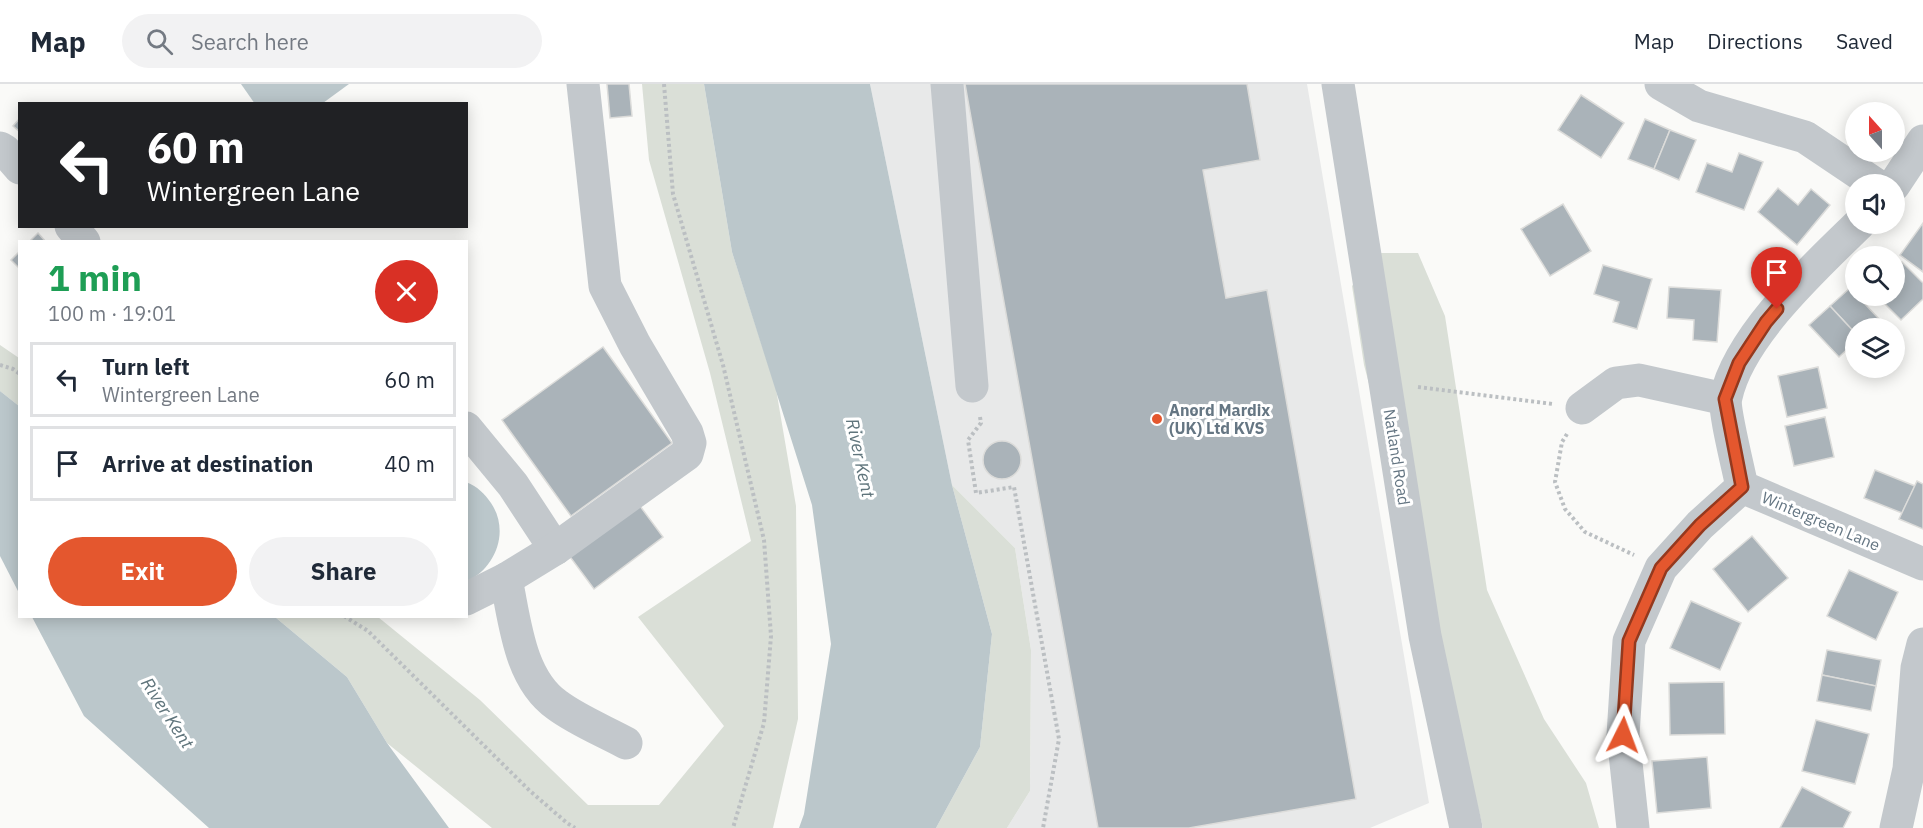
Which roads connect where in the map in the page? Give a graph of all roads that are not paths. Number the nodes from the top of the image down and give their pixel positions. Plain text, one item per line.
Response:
1 (582, 84) edge
2 (947, 84) edge
3 (1338, 84) edge
4 (1661, 84) edge
5 (1923, 141) edge
6 (0, 148) edge
7 (18, 166) edge
8 (1860, 174) edge
9 (1901, 174) edge
10 (73, 228) edge
11 (1849, 234) edge
12 (82, 240) edge
13 (972, 386) road end
14 (1725, 399) junction
15 (1582, 408) road end
16 (468, 430) edge
17 (1742, 487) junction
18 (555, 549) junction
19 (1923, 564) edge
20 (506, 579) junction
21 (468, 598) edge
22 (1923, 644) edge
23 (626, 743) dead end
24 (1466, 828) edge
25 (1633, 828) edge
26 (1896, 828) edge

1 - 18 street
2 - 13 street
3 - 24 street, Natland Road
4 - 8 street
5 - 9 street
6 - 7 street
10 - 12 street
11 - 14 street
14 - 15 street
14 - 17 street, Wintergreen Lane
16 - 18 street
17 - 19 street, Wintergreen Lane
17 - 25 street
18 - 20 street
20 - 21 street
20 - 23 street
22 - 26 street

